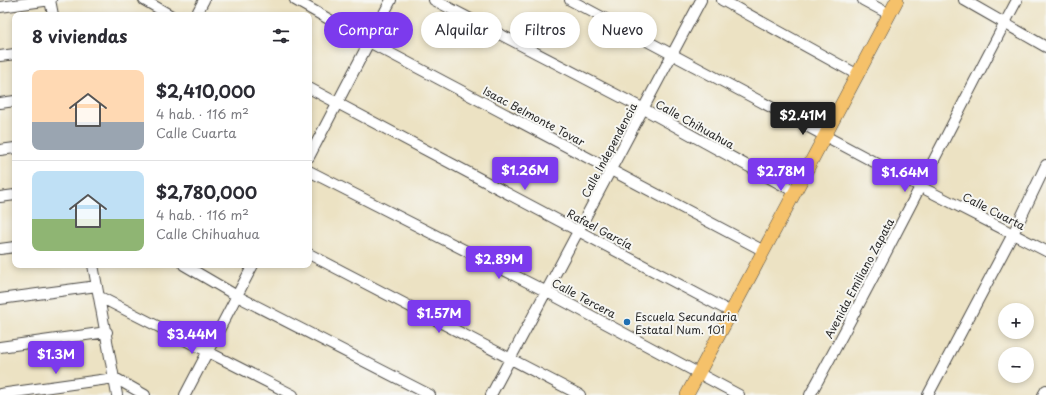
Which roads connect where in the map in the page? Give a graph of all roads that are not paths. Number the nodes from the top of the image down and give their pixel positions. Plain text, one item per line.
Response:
1 (51, 0) edge
2 (144, 0) edge
3 (204, 0) edge
4 (295, 0) edge
5 (391, 0) edge
6 (434, 0) edge
7 (570, 0) edge
8 (701, 0) edge
9 (722, 0) edge
10 (863, 0) edge
11 (897, 0) edge
12 (964, 0) edge
13 (1017, 0) edge
14 (0, 7) edge
15 (53, 12) edge
16 (165, 12) edge
17 (198, 12) edge
18 (385, 12) edge
19 (889, 14) junction
20 (324, 16) edge
21 (1005, 22) junction
22 (1046, 47) edge
23 (366, 48) edge
24 (380, 48) edge
25 (12, 54) edge
26 (672, 54) junction
27 (0, 56) edge
28 (858, 76) junction
29 (312, 90) edge
30 (12, 101) edge
31 (0, 103) edge
32 (337, 103) junction
33 (644, 110) junction
34 (825, 136) junction
35 (12, 148) edge
36 (0, 150) edge
37 (312, 151) edge
38 (1046, 165) edge
39 (611, 170) junction
40 (312, 173) edge
41 (921, 187) junction
42 (795, 192) junction
43 (12, 195) edge
44 (0, 197) edge
45 (578, 232) junction
46 (1013, 234) junction
47 (12, 247) edge
48 (0, 249) edge
49 (764, 251) junction
50 (1046, 251) edge
51 (312, 256) edge
52 (94, 268) edge
53 (189, 268) edge
54 (251, 268) edge
55 (97, 286) junction
56 (547, 292) junction
57 (237, 296) junction
58 (100, 297) junction
59 (0, 299) edge
60 (731, 312) junction
61 (107, 332) junction
62 (0, 347) edge
63 (208, 350) junction
64 (510, 359) junction
65 (698, 372) junction
66 (114, 378) junction
67 (1046, 390) edge
68 (0, 394) edge
69 (117, 395) edge
70 (145, 395) edge
71 (185, 395) edge
72 (293, 395) edge
73 (430, 395) edge
74 (491, 395) edge
75 (580, 395) edge
76 (686, 395) edge
77 (739, 395) edge
78 (810, 395) edge
79 (928, 395) edge
80 (1043, 395) edge

1 - 14 street
1 - 15 street
2 - 16 street
3 - 17 street
4 - 20 street, Isaac Belmonte Tovar
5 - 18 street
6 - 33 street, Calle Chihuahua
7 - 26 street, Calle Cuarta
8 - 26 street, Calle Independencia
9 - 28 street
10 - 19 street
11 - 19 main road
12 - 21 street
13 - 21 street, Avenida Emiliano Zapata
19 - 28 main road
21 - 22 street
21 - 41 street, Avenida Emiliano Zapata
23 - 32 street
24 - 39 street, Isaac Belmonte Tovar
25 - 27 street
26 - 33 street, Calle Independencia
26 - 34 street, Calle Cuarta
28 - 34 main road
29 - 32 street, Rafael García
30 - 31 street
32 - 37 street
32 - 45 street, Rafael García
33 - 39 street, Calle Independencia
33 - 42 street, Calle Chihuahua
34 - 41 street, Calle Cuarta
34 - 42 main road
35 - 36 street
38 - 46 street
39 - 45 street, Calle Independencia
39 - 49 street, Isaac Belmonte Tovar
40 - 56 street, Calle Tercera
41 - 46 street, Calle Cuarta
41 - 78 street, Avenida Emiliano Zapata
42 - 49 main road
43 - 44 street
45 - 56 street, Calle Independencia
45 - 60 street, Rafael García
46 - 50 street, Calle Cuarta
46 - 79 street
47 - 48 street
49 - 60 main road
51 - 64 street
52 - 55 street
53 - 57 street
54 - 57 street
55 - 58 street
55 - 59 street
56 - 64 street, Calle Independencia
56 - 65 street, Calle Tercera
57 - 63 street
57 - 73 street
58 - 61 street
58 - 63 street
60 - 65 main road
61 - 62 street
61 - 66 street
63 - 71 street
63 - 72 street
64 - 74 street, Calle Independencia
64 - 75 street
65 - 76 main road
65 - 77 street, Calle Tercera
66 - 68 street
66 - 69 street
66 - 70 street
67 - 80 street

